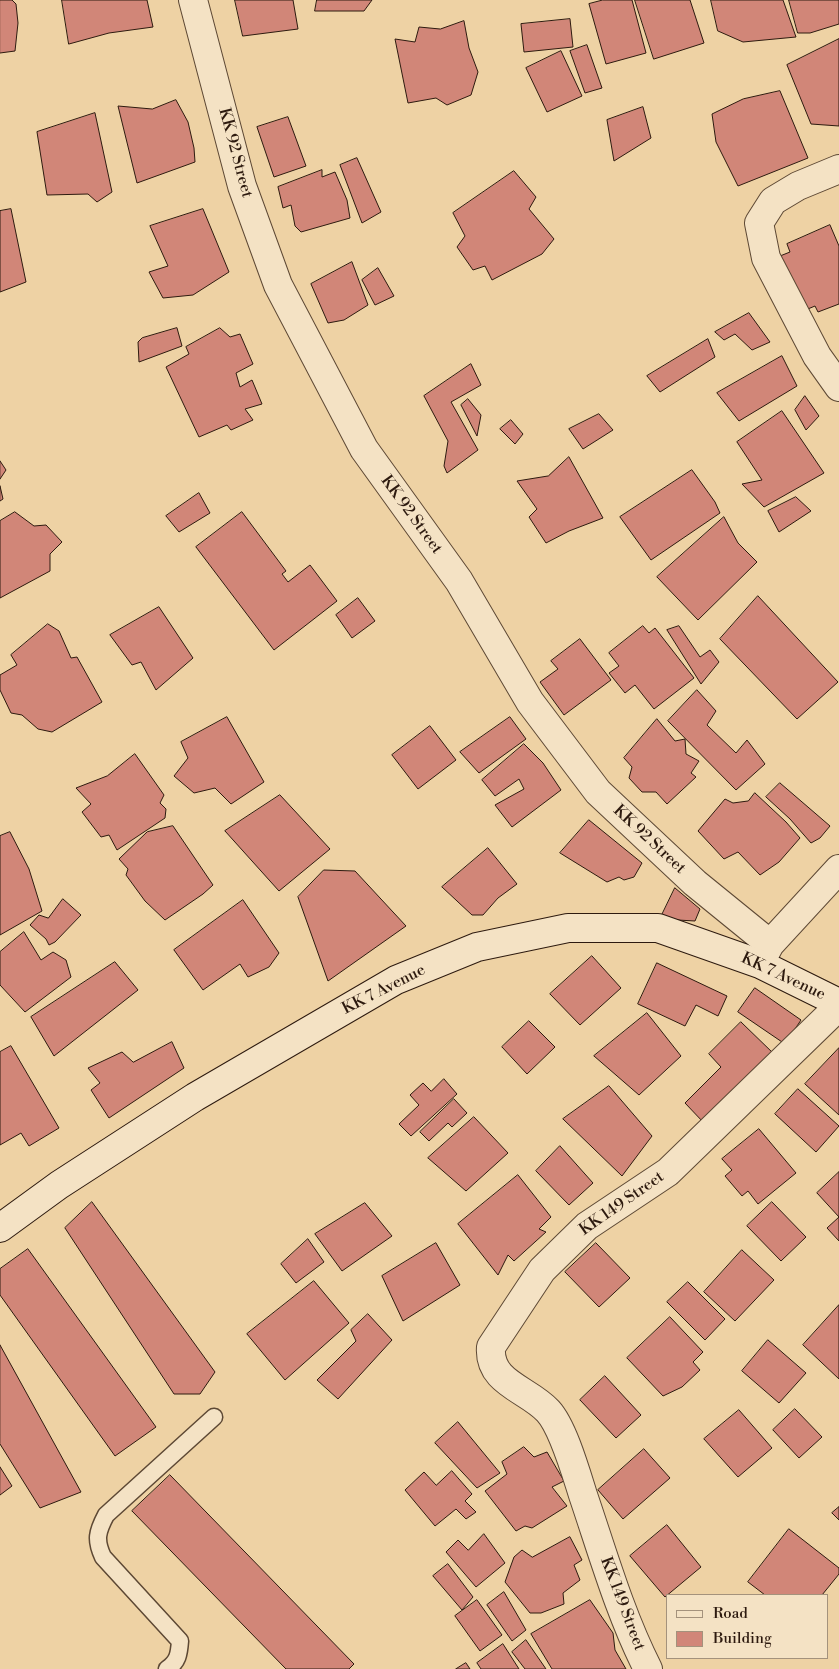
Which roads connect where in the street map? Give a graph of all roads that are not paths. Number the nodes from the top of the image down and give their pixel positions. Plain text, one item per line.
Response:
1 (193, 0) edge
2 (839, 169) edge
3 (839, 387) edge
4 (839, 869) edge
5 (765, 954) junction
6 (839, 1005) edge
7 (0, 1228) edge
8 (214, 1417) dead end
9 (166, 1669) edge
10 (648, 1669) edge

1 - 5 street, KK 92 Street
2 - 3 street
4 - 5 street
5 - 6 street, KK 7 Avenue
5 - 7 street, KK 7 Avenue
6 - 10 street, KK 149 Street
8 - 9 lane

